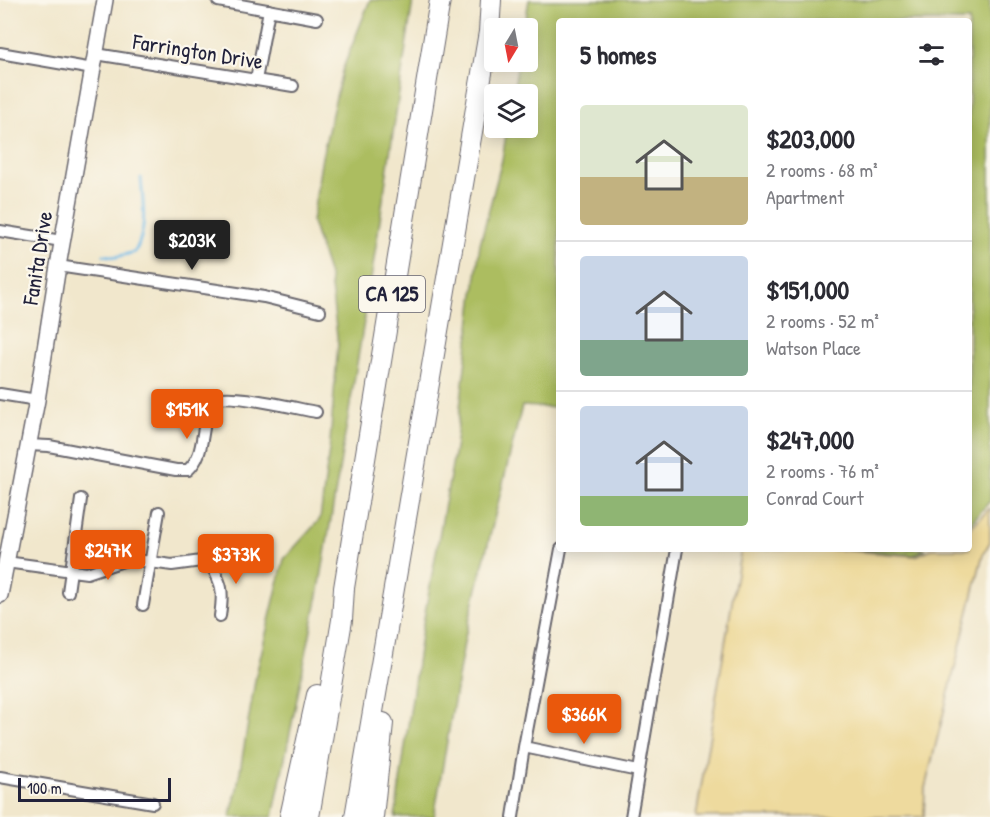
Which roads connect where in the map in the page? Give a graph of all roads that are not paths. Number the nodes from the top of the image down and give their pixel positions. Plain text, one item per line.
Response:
1 (105, 0) edge
2 (440, 0) edge
3 (491, 0) edge
4 (218, 1) edge
5 (269, 10) junction
6 (316, 19) dead end
7 (0, 53) edge
8 (94, 62) junction
9 (256, 80) junction
10 (293, 86) dead end
11 (0, 231) edge
12 (62, 241) junction
13 (58, 266) junction
14 (320, 311) dead end
15 (0, 394) edge
16 (37, 400) junction
17 (316, 412) dead end
18 (28, 445) junction
19 (81, 499) dead end
20 (159, 512) dead end
21 (404, 529) junction
22 (560, 552) edge
23 (676, 552) edge
24 (149, 561) junction
25 (6, 562) junction
26 (70, 570) junction
27 (344, 588) junction
28 (68, 592) dead end
29 (0, 595) edge
30 (143, 605) dead end
31 (220, 616) dead end
32 (524, 747) junction
33 (638, 771) junction
34 (0, 777) edge
35 (153, 803) dead end
36 (290, 817) edge
37 (309, 817) edge
38 (355, 817) edge
39 (373, 817) edge
40 (513, 817) edge
41 (631, 817) edge

1 - 8 main road, Fanita Drive
2 - 27 highway, CA 125
3 - 21 highway, CA 125
4 - 5 street
5 - 6 street
5 - 9 street
7 - 8 street, Farrington Drive
8 - 9 street, Farrington Drive
8 - 12 main road, Fanita Drive
9 - 10 street, Farrington Drive
11 - 12 street
12 - 13 main road, Fanita Drive
13 - 14 street
13 - 16 main road, Fanita Drive
15 - 16 street
16 - 18 main road, Fanita Drive
17 - 18 street
18 - 25 main road, Fanita Drive
19 - 26 street
20 - 24 street
21 - 38 highway, CA 125
21 - 39 highway
22 - 32 street
23 - 33 street
24 - 26 street
24 - 30 street
24 - 31 street
25 - 26 street
25 - 29 main road, Fanita Drive
26 - 28 street
27 - 36 highway
27 - 37 highway, CA 125
32 - 33 street
32 - 40 street
33 - 41 street
34 - 35 street

